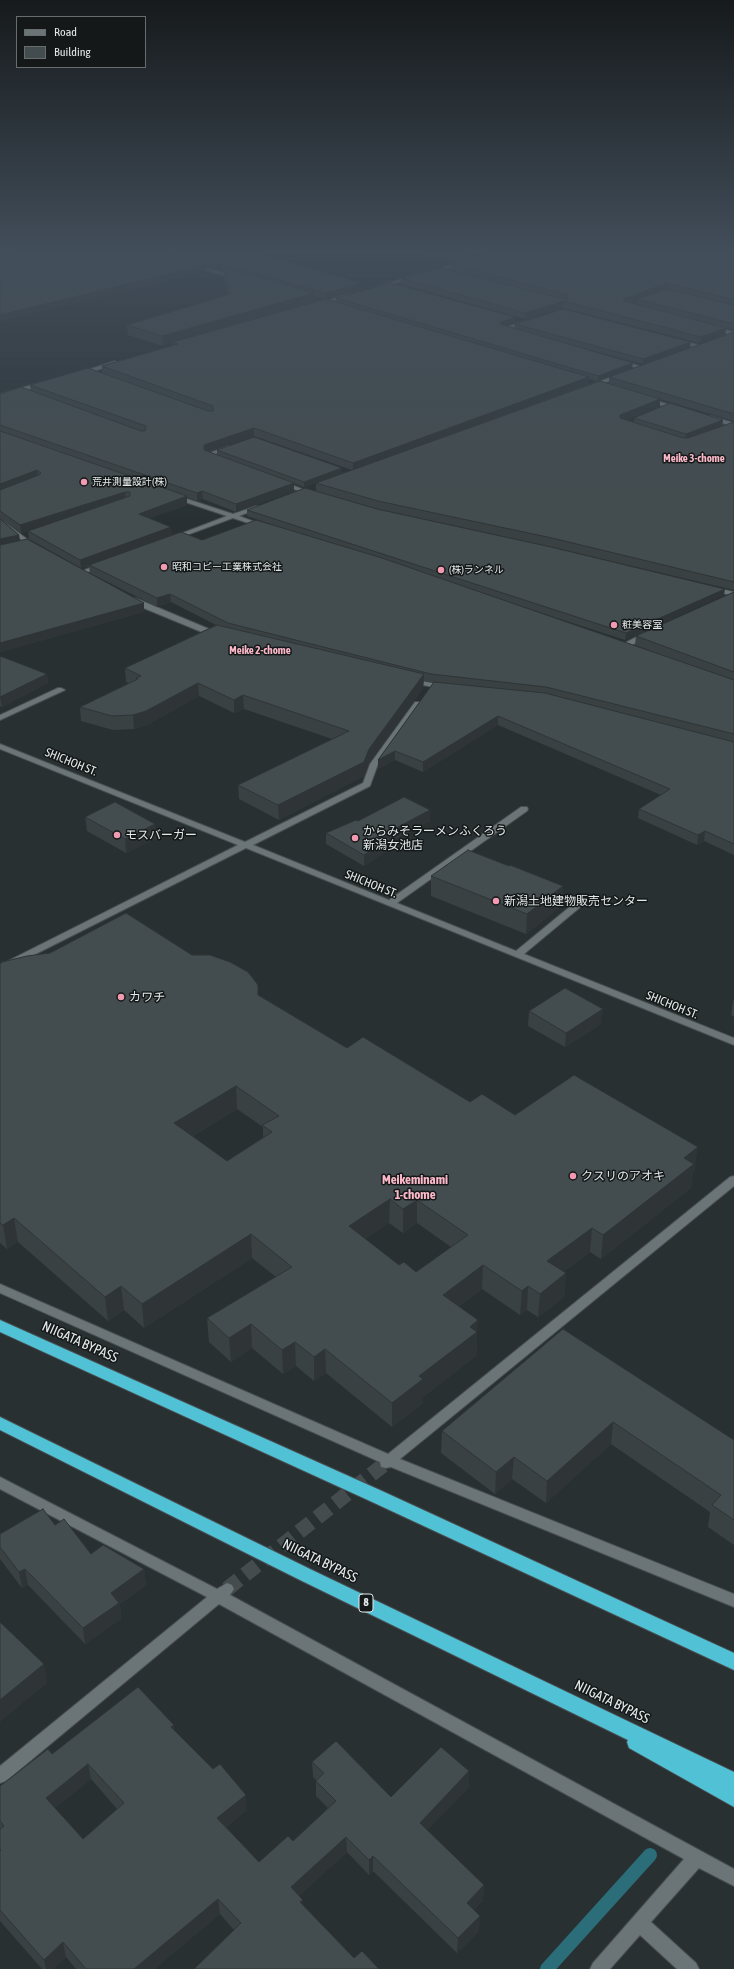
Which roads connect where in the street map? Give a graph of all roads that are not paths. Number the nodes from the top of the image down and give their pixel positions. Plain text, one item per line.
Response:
1 (681, 342) edge
2 (707, 344) edge
3 (700, 347) junction
4 (686, 352) edge
5 (611, 359) edge
6 (123, 361) edge
7 (87, 371) junction
8 (72, 375) edge
9 (101, 376) edge
10 (50, 382) edge
11 (588, 382) edge
12 (596, 384) junction
13 (610, 388) edge
14 (582, 390) edge
15 (20, 391) junction
16 (27, 393) edge
17 (0, 396) edge
18 (639, 397) edge
19 (668, 406) junction
20 (682, 410) edge
21 (655, 411) edge
22 (704, 416) edge
23 (733, 425) edge
24 (719, 430) edge
25 (234, 446) edge
26 (222, 460) edge
27 (273, 480) edge
28 (317, 486) edge
29 (299, 492) junction
30 (165, 493) edge
31 (318, 495) edge
32 (268, 504) edge
33 (233, 517) junction
34 (0, 521) edge
35 (271, 529) edge
36 (28, 535) edge
37 (20, 538) junction
38 (167, 541) edge
39 (30, 544) junction
40 (22, 546) edge
41 (42, 552) edge
42 (109, 562) edge
43 (80, 573) edge
44 (704, 587) edge
45 (734, 595) edge
46 (127, 598) edge
47 (720, 602) edge
48 (652, 633) edge
49 (222, 635) edge
50 (625, 645) edge
51 (402, 679) edge
52 (454, 688) edge
53 (61, 690) dead end
54 (427, 692) junction
55 (0, 718) edge
56 (0, 746) edge
57 (524, 809) dead end
58 (245, 846) junction
59 (389, 904) junction
60 (574, 907) dead end
61 (517, 955) junction
62 (0, 969) edge
63 (734, 1042) edge
64 (734, 1180) edge
65 (0, 1288) edge
66 (0, 1326) edge
67 (0, 1422) edge
68 (387, 1462) junction
69 (0, 1483) edge
70 (223, 1592) junction
71 (734, 1601) edge
72 (734, 1662) edge
73 (539, 1686) junction
74 (0, 1776) edge
75 (734, 1782) edge
76 (734, 1798) edge
77 (697, 1857) junction
78 (734, 1878) edge
79 (639, 1923) junction
80 (599, 1969) edge
81 (690, 1969) edge

1 - 3 street
2 - 3 street
3 - 4 street
5 - 12 street
6 - 7 street
7 - 8 street
7 - 9 street
10 - 15 street
11 - 12 street
12 - 13 street
12 - 14 street
15 - 16 street
15 - 17 street
18 - 19 street
19 - 20 street
19 - 21 street
22 - 23 street
23 - 24 street
25 - 26 street
27 - 29 street
28 - 29 street
29 - 31 street
30 - 33 street
32 - 33 street
33 - 35 street
33 - 38 street
34 - 37 street
36 - 37 street
37 - 39 street
39 - 40 street
39 - 41 street
42 - 43 street
44 - 45 street
45 - 47 street
46 - 49 street
48 - 50 street
51 - 54 street
52 - 54 street
53 - 55 street
54 - 58 street
56 - 58 street, SHICHOH ST.
57 - 59 street
58 - 59 street, SHICHOH ST.
58 - 62 street
59 - 61 street, SHICHOH ST.
60 - 61 street
61 - 63 street, SHICHOH ST.
64 - 68 street
65 - 68 street
66 - 72 highway, NIIGATA BYPASS
67 - 73 highway, NIIGATA BYPASS / 8
68 - 71 street
69 - 70 street
70 - 74 street
70 - 77 street
73 - 75 highway, NIIGATA BYPASS / 8
73 - 76 highway
77 - 78 street
77 - 79 street
79 - 80 street
79 - 81 street

